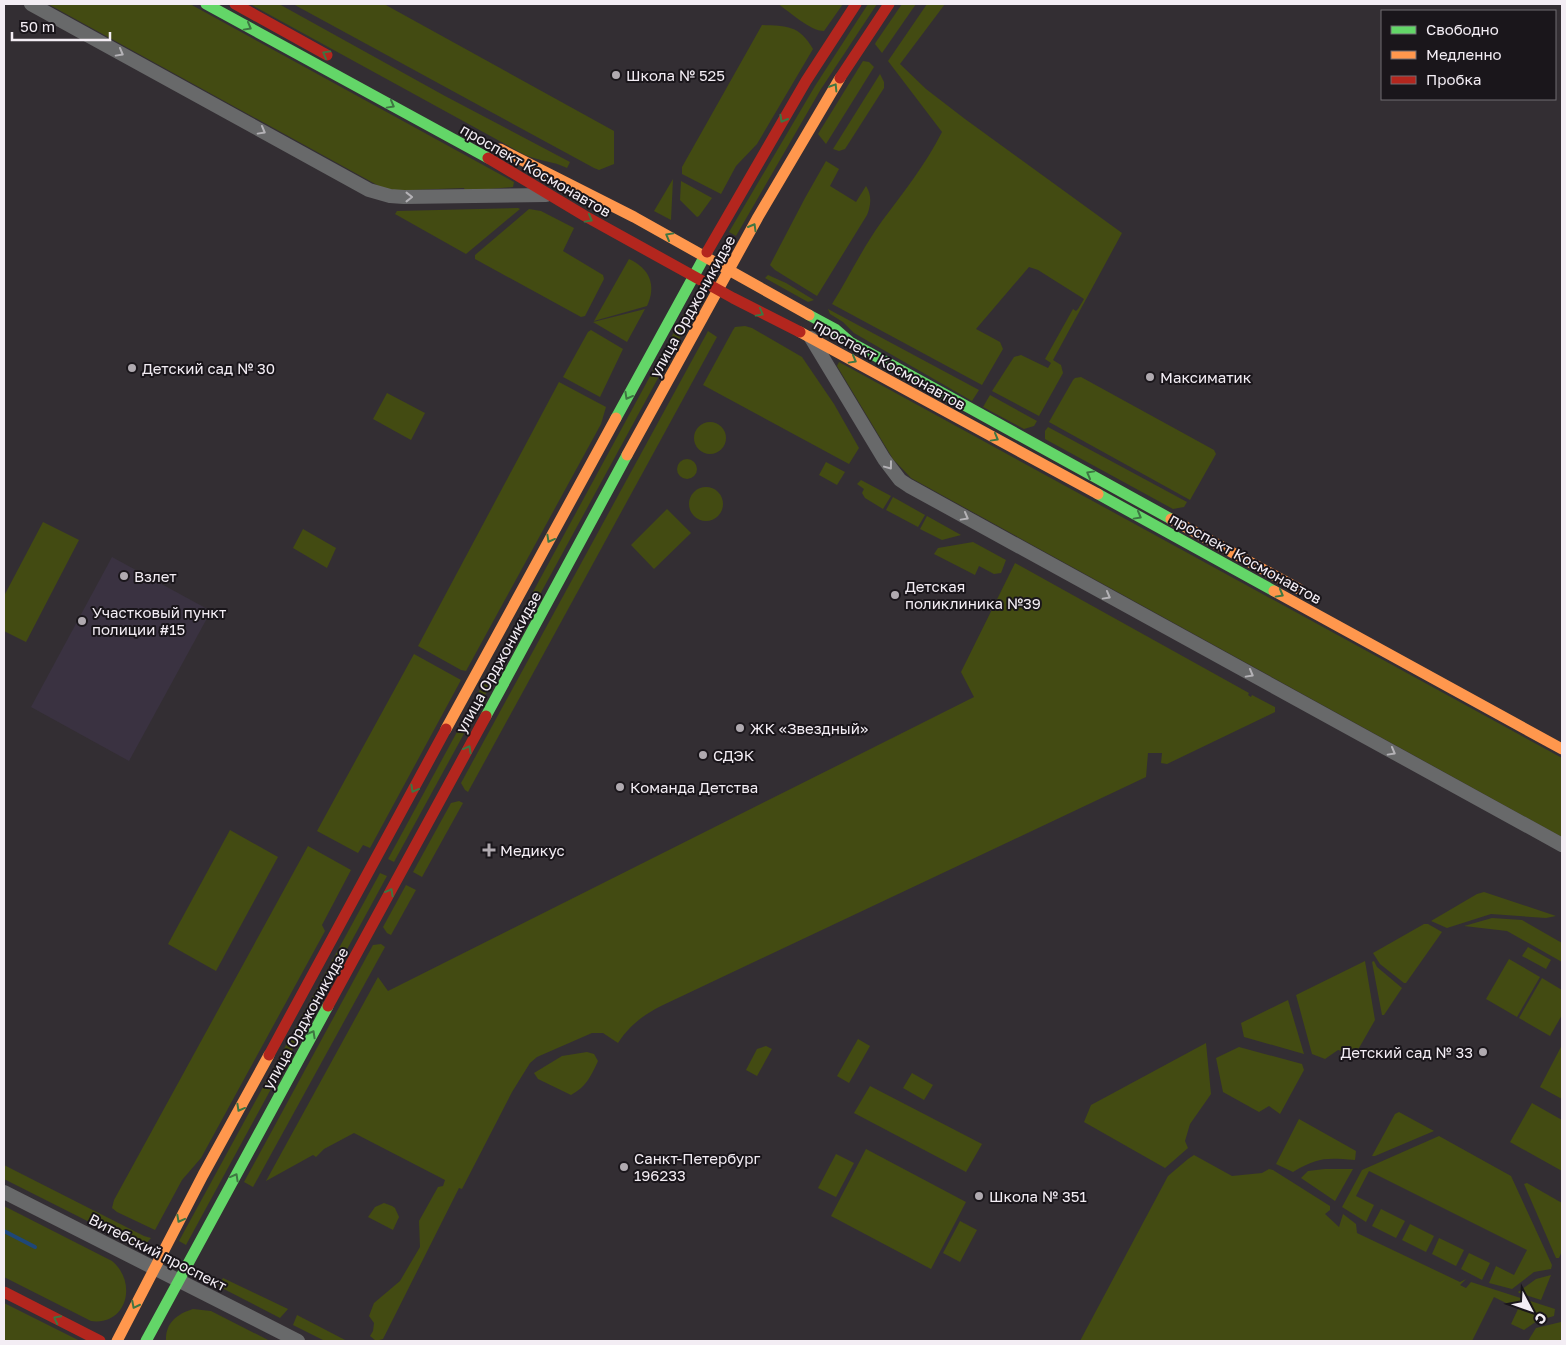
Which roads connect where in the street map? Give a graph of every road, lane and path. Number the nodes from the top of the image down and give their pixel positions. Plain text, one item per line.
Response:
1 (31, 4) edge
2 (206, 4) edge
3 (235, 4) edge
4 (856, 4) edge
5 (889, 4) edge
6 (339, 61) dead end
7 (487, 142) dead end
8 (546, 195) junction
9 (704, 256) junction
10 (729, 270) junction
11 (693, 276) junction
12 (717, 290) junction
13 (810, 336) junction
14 (1312, 596) dead end
15 (1562, 749) edge
16 (1562, 845) edge
17 (4, 1192) edge
18 (154, 1268) junction
19 (179, 1281) junction
20 (4, 1292) edge
21 (100, 1341) edge
22 (116, 1341) edge
23 (146, 1341) edge
24 (298, 1341) edge

1 -> 8 street
2 -> 8 street, проспект Космонавтов
6 -> 3 street
4 -> 9 street, улица Орджоникидзе
10 -> 5 street, улица Орджоникидзе
9 -> 7 street, проспект Космонавтов
8 -> 11 street, проспект Космонавтов
9 - 10 street, проспект Космонавтов
9 - 11 street, улица Орджоникидзе
10 - 12 street, улица Орджоникидзе
14 -> 10 street, проспект Космонавтов
11 - 12 street, проспект Космонавтов
11 -> 18 street, улица Орджоникидзе
12 -> 13 street, проспект Космонавтов
19 -> 12 street, улица Орджоникидзе
13 -> 15 street, проспект Космонавтов
13 -> 16 street
17 - 18 street, Витебский проспект
18 - 19 street, Витебский проспект
18 -> 22 street, улица Орджоникидзе
19 - 23 street, улица Орджоникидзе
19 - 24 street, Витебский проспект
21 -> 20 street

